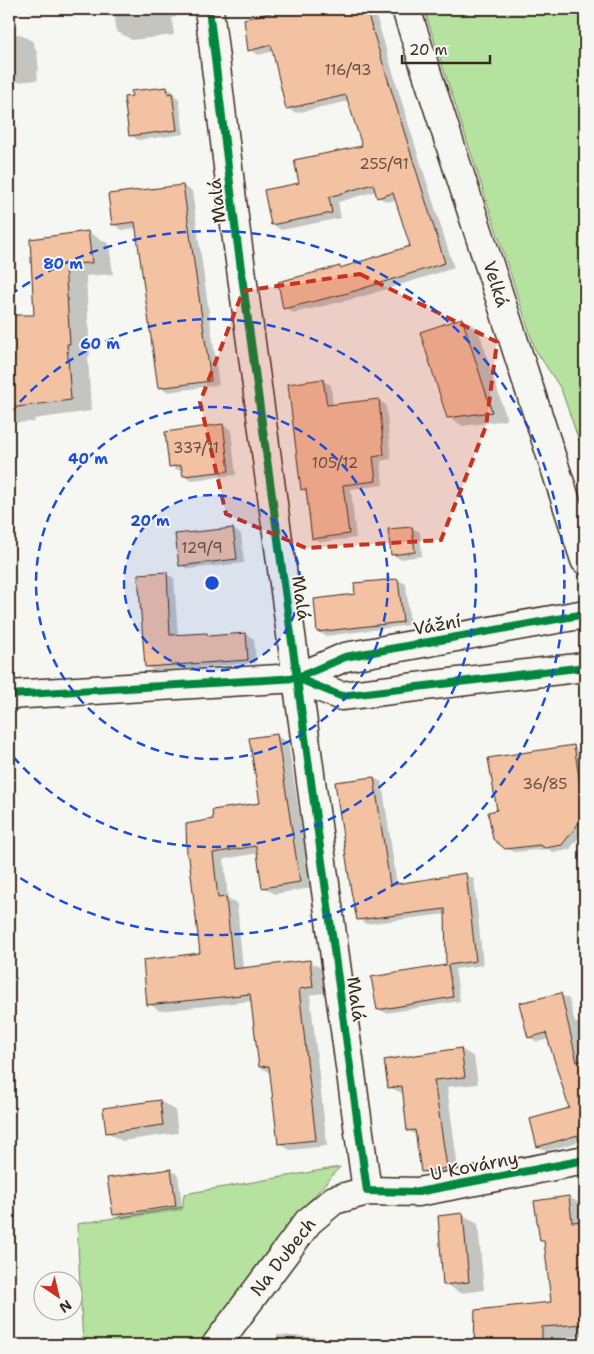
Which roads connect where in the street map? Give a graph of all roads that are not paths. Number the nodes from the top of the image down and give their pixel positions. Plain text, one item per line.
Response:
1 (209, 9) edge
2 (406, 9) edge
3 (579, 519) edge
4 (585, 560) edge
5 (585, 614) edge
6 (585, 667) edge
7 (297, 678) junction
8 (9, 695) edge
9 (585, 1160) edge
10 (367, 1191) junction
11 (216, 1345) edge

1 - 7 street, Malá
2 - 3 street, Velká
3 - 4 street, Velká
5 - 7 street, Vážní
6 - 7 street, Vážní
7 - 8 street, Vážní
7 - 10 street, Malá
9 - 10 street, U Kovárny
10 - 11 street, Na Dubech

